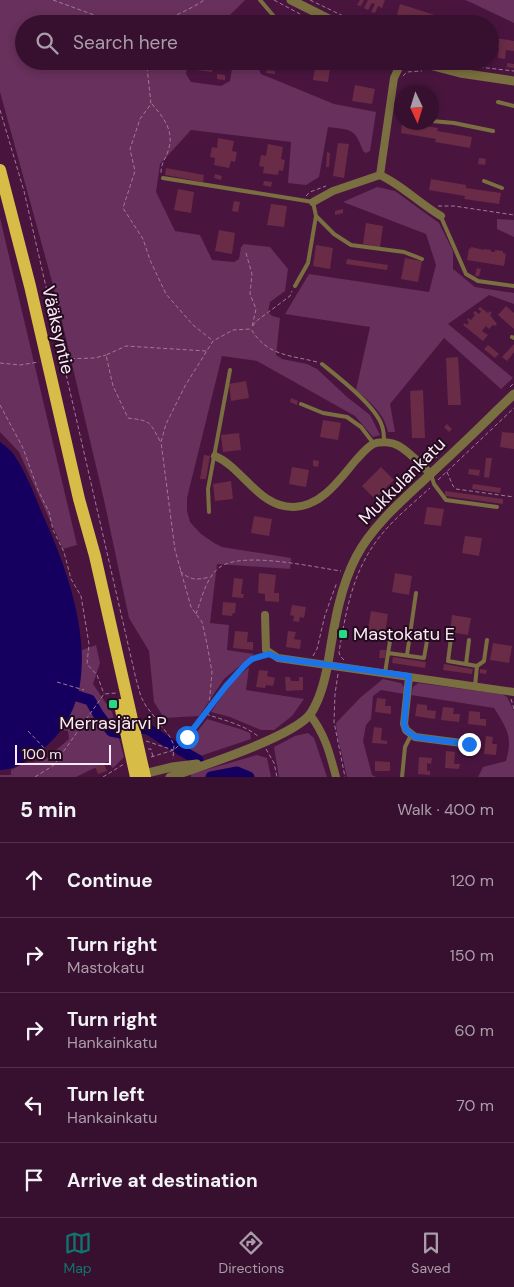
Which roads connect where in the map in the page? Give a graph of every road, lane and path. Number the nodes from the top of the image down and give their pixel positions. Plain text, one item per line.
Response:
1 (54, 0) edge
2 (204, 0) edge
3 (260, 0) edge
4 (291, 0) edge
5 (310, 0) edge
6 (95, 15) edge
7 (176, 15) edge
8 (273, 15) edge
9 (321, 15) edge
10 (341, 15) edge
11 (499, 69) edge
12 (147, 70) edge
13 (398, 70) edge
14 (448, 70) edge
15 (514, 71) edge
16 (426, 72) dead end
17 (401, 80) dead end
18 (514, 80) edge
19 (498, 102) dead end
20 (151, 104) junction
21 (514, 106) edge
22 (0, 110) edge
23 (439, 122) edge
24 (493, 131) dead end
25 (0, 170) edge
26 (380, 175) junction
27 (163, 178) joint
28 (484, 181) dead end
29 (329, 185) dead end
30 (502, 188) dead end
31 (303, 200) junction
32 (313, 202) junction
33 (430, 210) junction
34 (514, 215) edge
35 (316, 216) junction
36 (440, 216) joint
37 (246, 253) dead end
38 (422, 259) dead end
39 (295, 286) joint
40 (514, 286) edge
41 (252, 329) junction
42 (213, 341) junction
43 (207, 351) junction
44 (322, 364) joint
45 (230, 370) dead end
46 (514, 394) edge
47 (301, 404) dead end
48 (0, 405) edge
49 (514, 408) edge
50 (161, 442) junction
51 (384, 442) junction
52 (374, 444) junction
53 (214, 456) junction
54 (447, 471) junction
55 (431, 474) junction
56 (434, 484) junction
57 (514, 498) edge
58 (79, 499) junction
59 (497, 507) dead end
60 (209, 512) dead end
61 (180, 571) junction
62 (341, 571) dead end
63 (211, 577) junction
64 (416, 593) dead end
65 (196, 615) junction
66 (265, 615) dead end
67 (428, 635) dead end
68 (451, 638) dead end
69 (469, 640) dead end
70 (487, 640) dead end
71 (390, 641) dead end
72 (339, 652) dead end
73 (388, 653) junction
74 (269, 654) junction
75 (407, 656) junction
76 (466, 664) junction
77 (327, 665) junction
78 (338, 666) junction
79 (477, 666) junction
80 (385, 673) junction
81 (409, 676) junction
82 (57, 682) dead end
83 (474, 686) junction
84 (84, 690) dead end
85 (514, 692) edge
86 (111, 694) junction
87 (209, 708) junction
88 (205, 714) junction
89 (310, 715) junction
90 (28, 731) dead end
91 (411, 734) junction
92 (260, 738) dead end
93 (143, 741) dead end
94 (469, 744) dead end
95 (266, 748) dead end
96 (46, 750) dead end
97 (145, 750) dead end
98 (174, 750) junction
99 (153, 757) junction
100 (224, 757) junction
101 (150, 758) dead end
102 (129, 763) dead end
103 (172, 767) junction
104 (138, 776) edge
105 (35, 777) edge
106 (103, 777) edge
107 (170, 777) edge
108 (277, 777) edge
109 (336, 777) edge
110 (344, 777) edge
111 (402, 777) edge

1 - 6 path
2 - 7 path
3 - 8 lane
4 - 9 street
5 - 10 path
11 - 15 path
12 - 20 path
13 - 26 street
14 - 18 street
16 - 17 path
19 - 21 lane
20 - 27 path
20 - 42 path
22 - 98 path
23 - 24 lane
25 - 58 highway, Vääksyntie
26 - 32 street
26 - 33 street
27 - 31 lane
28 - 30 lane
29 - 31 path
31 - 32 lane
32 - 35 lane
33 - 34 path
33 - 36 street
35 - 38 lane
35 - 39 lane
36 - 40 lane
37 - 41 path
39 - 41 path
41 - 42 path
41 - 44 path
42 - 43 path
43 - 50 path
43 - 50 path
44 - 51 lane
45 - 53 lane
46 - 55 street, Mukkulankatu
47 - 52 lane
48 - 86 path
49 - 54 path
50 - 61 path
51 - 52 street
51 - 55 street
52 - 53 street
53 - 60 lane
54 - 56 path
54 - 57 path
55 - 56 lane
55 - 77 street, Mukkulankatu
56 - 59 lane
56 - 72 path
58 - 86 highway, Vääksyntie
58 - 104 highway, Vääksyntie
61 - 63 path
61 - 65 path
62 - 63 path
63 - 65 path
64 - 75 lane
65 - 87 path
66 - 74 street
67 - 75 lane
68 - 76 lane
69 - 76 lane
70 - 79 lane
71 - 73 lane
73 - 75 lane
73 - 80 lane
74 - 77 street
74 - 87 path
76 - 79 lane
77 - 78 street
77 - 89 street, Mukkulankatu
78 - 80 street
78 - 110 path
79 - 83 lane
80 - 81 street
81 - 83 street
81 - 91 street
82 - 84 path
83 - 85 street
86 - 104 highway, Vääksyntie
86 - 105 path
87 - 88 path
88 - 92 path
88 - 98 path
89 - 100 street
89 - 109 street
90 - 96 path
91 - 94 street
91 - 111 lane
93 - 98 path
95 - 108 path
97 - 99 path
98 - 99 path
98 - 103 path
99 - 101 path
100 - 103 street
100 - 107 street
102 - 106 path
103 - 104 street

